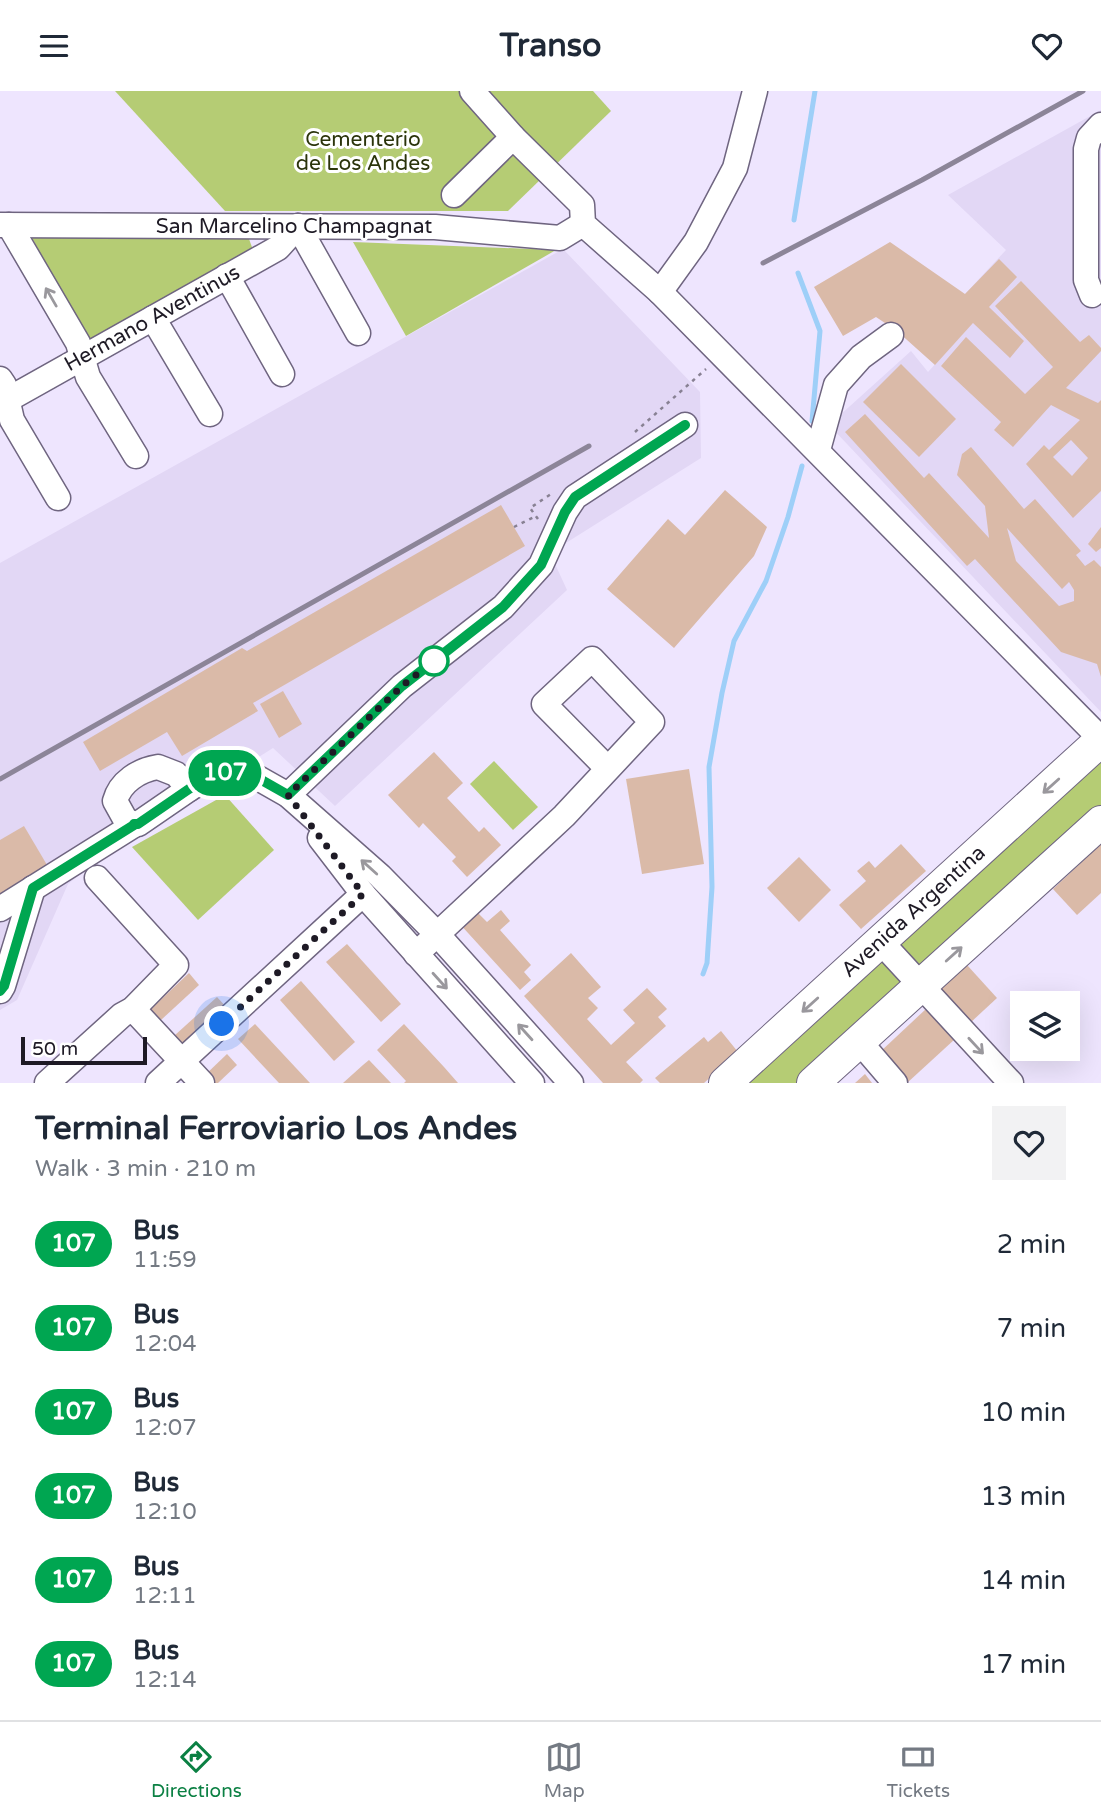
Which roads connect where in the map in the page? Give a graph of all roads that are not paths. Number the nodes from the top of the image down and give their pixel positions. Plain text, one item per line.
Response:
1 (472, 91) edge
2 (755, 91) edge
3 (1101, 125) edge
4 (513, 137) junction
5 (454, 195) dead end
6 (583, 224) junction
7 (5, 225) edge
8 (298, 226) junction
9 (227, 276) junction
10 (660, 292) junction
11 (1092, 295) dead end
12 (153, 319) junction
13 (358, 334) dead end
14 (891, 335) dead end
15 (82, 357) junction
16 (282, 374) dead end
17 (2, 394) edge
18 (210, 414) dead end
19 (685, 425) dead end
20 (818, 450) junction
21 (136, 456) dead end
22 (58, 498) dead end
23 (1101, 739) edge
24 (608, 769) junction
25 (189, 789) junction
26 (288, 795) junction
27 (1101, 822) edge
28 (134, 825) junction
29 (97, 879) dead end
30 (33, 888) junction
31 (363, 894) junction
32 (0, 909) edge
33 (437, 934) junction
34 (880, 941) junction
35 (416, 954) junction
36 (920, 985) junction
37 (0, 991) edge
38 (133, 1009) junction
39 (859, 1041) junction
40 (181, 1061) junction
41 (47, 1083) edge
42 (158, 1083) edge
43 (202, 1083) edge
44 (532, 1083) edge
45 (571, 1083) edge
46 (725, 1083) edge
47 (813, 1083) edge
48 (895, 1083) edge
49 (1011, 1083) edge

1 - 4 street
2 - 10 street
3 - 11 street
4 - 5 street
4 - 6 street
6 - 8 street, San Marcelino Champagnat
6 - 10 street
7 - 8 street, San Marcelino Champagnat
15 -> 7 street
8 - 9 street, Hermano Aventinus
8 - 13 street
9 - 12 street, Hermano Aventinus
9 - 16 street
10 - 20 street
12 - 15 street, Hermano Aventinus
12 - 18 street
14 - 20 street
15 - 17 street, Hermano Aventinus
15 - 21 street
17 - 22 street
19 - 26 street
20 - 23 street
23 -> 34 main road, Avenida Argentina
24 - 24 street
24 - 33 street
25 - 26 street
25 - 28 street
25 - 28 street
26 - 31 street
33 -> 26 street
36 -> 27 main road
28 - 30 street
29 - 38 street
30 - 32 street
30 - 37 street
31 - 35 street
31 - 40 street
33 - 35 street
45 -> 33 street
34 - 36 street
34 -> 46 main road, Avenida Argentina
35 -> 44 street
36 - 39 main road
36 -> 49 street
38 - 40 street
38 - 41 street
39 - 47 main road
39 - 48 street
40 - 42 street
40 - 43 street

